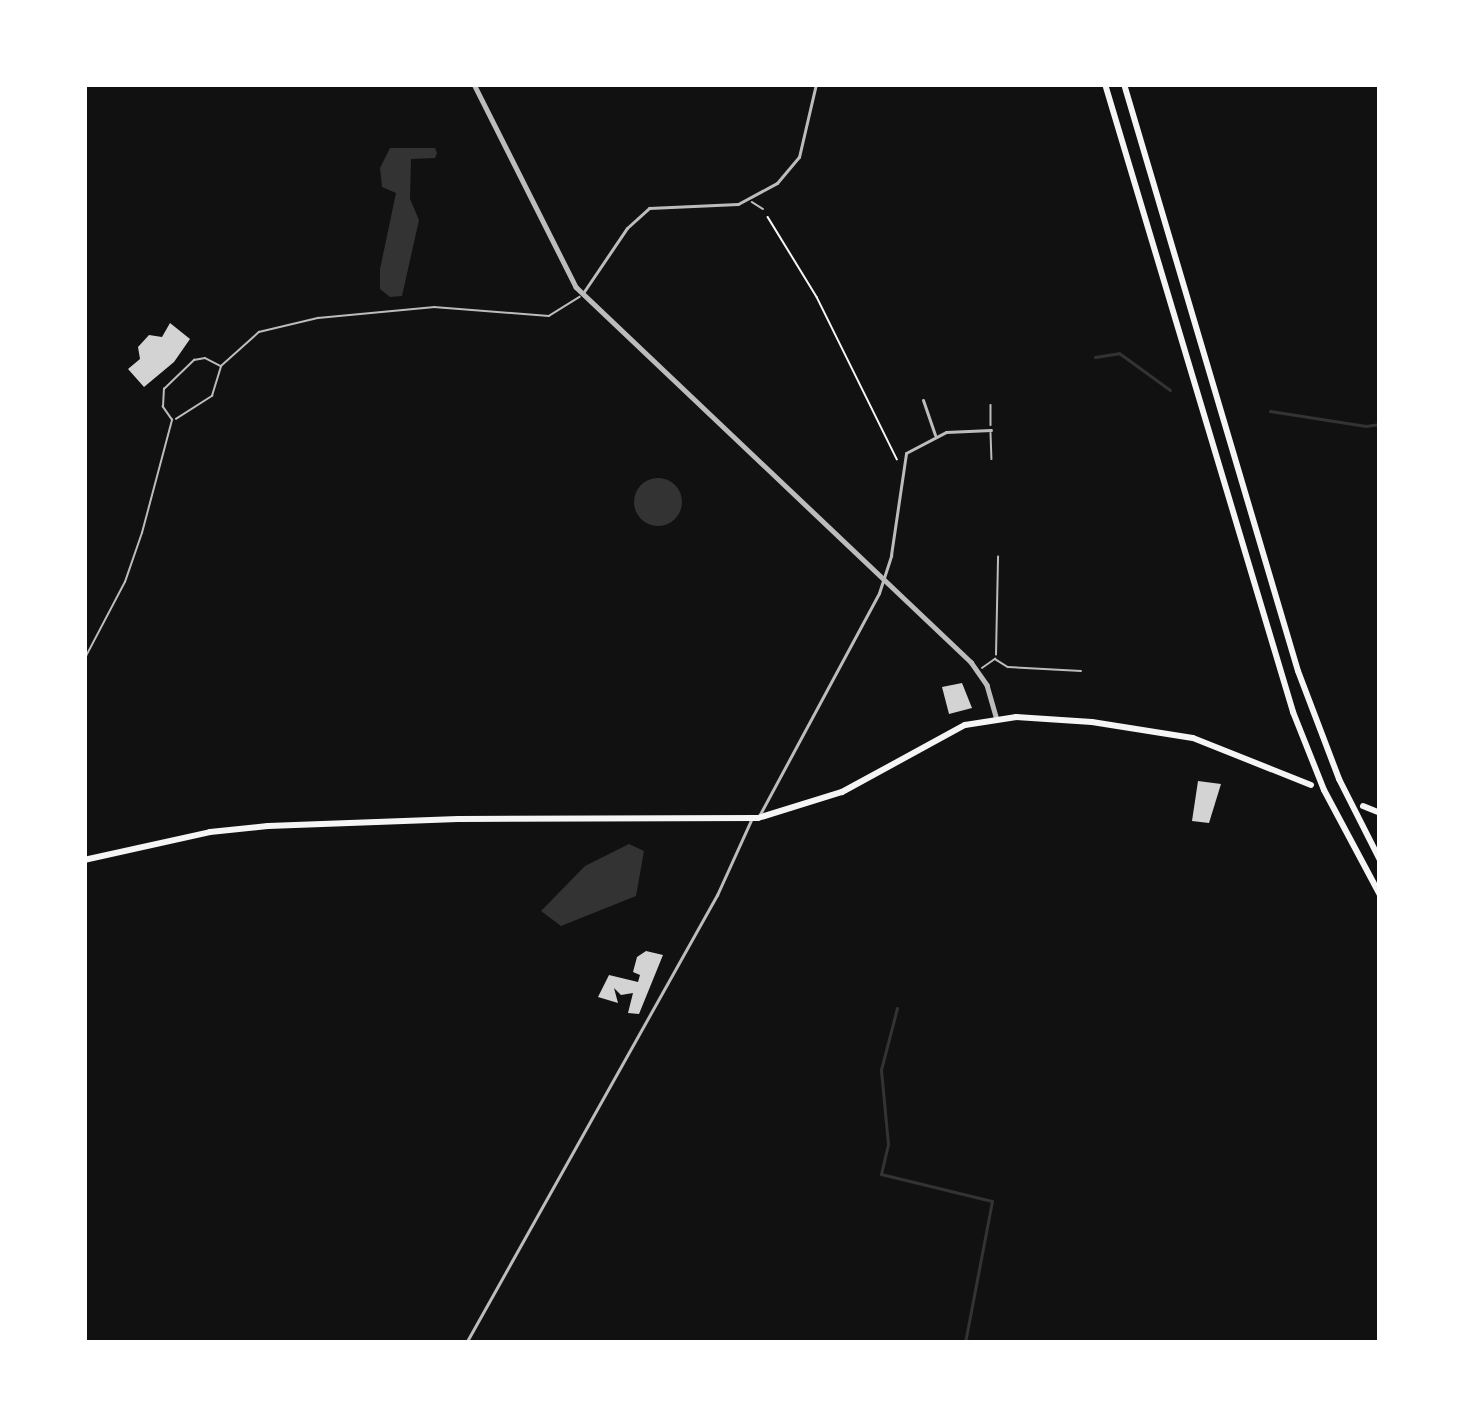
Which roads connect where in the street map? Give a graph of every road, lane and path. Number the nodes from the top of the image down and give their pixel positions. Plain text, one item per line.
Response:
1 (474, 84) edge
2 (817, 84) edge
3 (1105, 84) edge
4 (1124, 84) edge
5 (749, 200) junction
6 (763, 209) joint
7 (582, 295) junction
8 (220, 366) junction
9 (923, 400) dead end
10 (991, 405) dead end
11 (172, 420) junction
12 (992, 430) junction
13 (935, 436) junction
14 (896, 458) dead end
15 (992, 459) dead end
16 (998, 557) dead end
17 (884, 581) junction
18 (994, 659) junction
19 (84, 660) edge
20 (978, 670) junction
21 (1081, 671) dead end
22 (997, 718) junction
23 (1311, 785) dead end
24 (1364, 806) dead end
25 (1380, 813) edge
26 (755, 818) junction
27 (84, 860) edge
28 (1380, 860) edge
29 (1380, 895) edge
30 (466, 1343) edge

1 - 7 street
2 - 5 street
3 - 29 main road
4 - 28 main road
5 - 6 lane
5 - 7 street
6 - 14 path
7 - 8 lane
7 - 17 street
8 - 11 lane
8 - 11 lane
9 - 13 street
10 - 12 lane
11 - 19 lane
12 - 13 street
12 - 15 lane
13 - 17 street
16 - 18 lane
17 - 20 street
17 - 26 street
18 - 20 lane
18 - 21 lane
20 - 22 street
22 - 23 main road
22 - 26 main road
24 - 25 main road
26 - 27 main road
26 - 30 street

